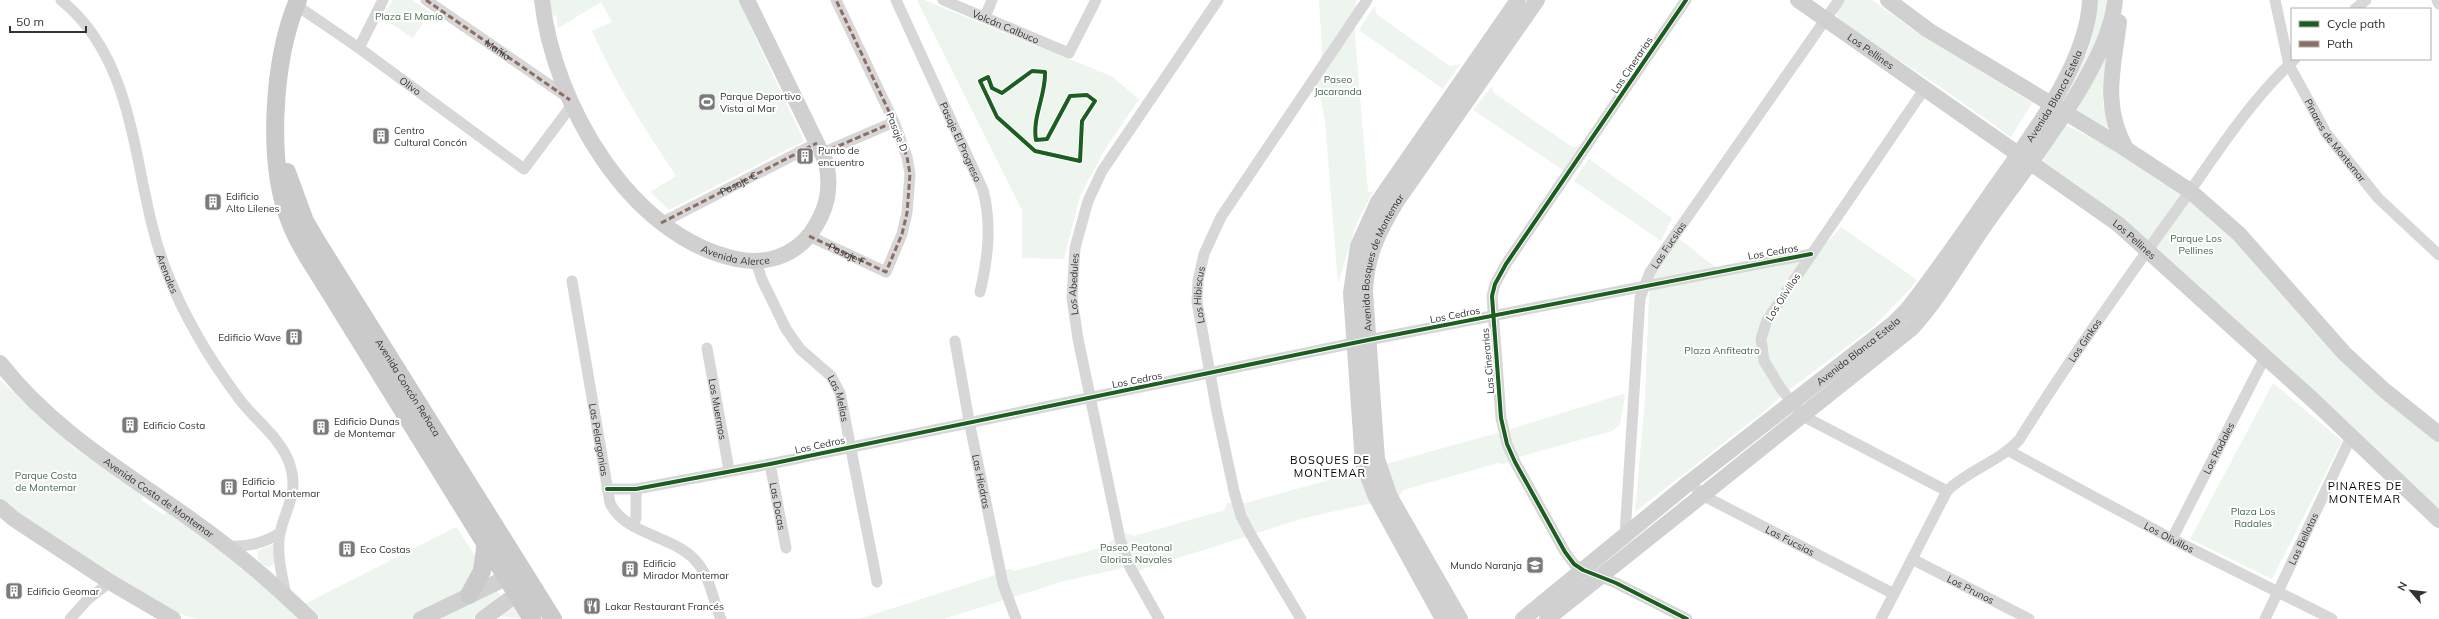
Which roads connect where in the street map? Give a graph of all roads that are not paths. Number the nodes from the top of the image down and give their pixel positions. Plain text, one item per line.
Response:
1 (61, 0) edge
2 (384, 0) edge
3 (426, 0) edge
4 (542, 0) edge
5 (747, 0) edge
6 (836, 0) edge
7 (896, 0) edge
8 (942, 0) edge
9 (992, 0) edge
10 (1096, 0) edge
11 (1218, 0) edge
12 (1368, 0) edge
13 (1518, 0) edge
14 (1537, 0) edge
15 (1686, 0) edge
16 (1798, 0) edge
17 (1839, 0) edge
18 (1888, 0) edge
19 (2090, 0) edge
20 (2116, 0) edge
21 (2275, 0) edge
22 (2366, 0) edge
23 (2437, 0) edge
24 (297, 2) edge
25 (2439, 4) edge
26 (2356, 8) edge
27 (985, 17) junction
28 (1827, 20) junction
29 (359, 48) junction
30 (2291, 58) edge
31 (2292, 62) edge
32 (1925, 88) junction
33 (571, 102) junction
34 (2057, 108) junction
35 (894, 122) junction
36 (819, 148) junction
37 (277, 149) junction
38 (2126, 149) junction
39 (2025, 157) junction
40 (2190, 191) junction
41 (661, 223) junction
42 (809, 236) junction
43 (2148, 250) junction
44 (1811, 254) junction
45 (2439, 255) edge
46 (756, 262) junction
47 (886, 272) joint
48 (572, 281) dead end
49 (1645, 285) junction
50 (980, 292) dead end
51 (1492, 316) junction
52 (1368, 340) junction
53 (955, 342) dead end
54 (1353, 344) junction
55 (707, 348) dead end
56 (2265, 357) junction
57 (3, 372) edge
58 (1210, 374) junction
59 (1089, 398) junction
60 (1792, 404) junction
61 (1803, 416) junction
62 (969, 421) junction
63 (2439, 434) edge
64 (2351, 437) junction
65 (851, 446) junction
66 (2009, 452) junction
67 (770, 464) junction
68 (729, 470) junction
69 (1690, 482) junction
70 (607, 489) junction
71 (636, 489) junction
72 (1947, 491) junction
73 (1702, 495) junction
74 (0, 507) edge
75 (2439, 520) edge
76 (633, 525) junction
77 (280, 533) junction
78 (1625, 535) junction
79 (2172, 539) junction
80 (486, 541) junction
81 (229, 546) junction
82 (786, 548) dead end
83 (1912, 559) junction
84 (1583, 570) junction
85 (1599, 576) junction
86 (508, 577) junction
87 (110, 582) junction
88 (877, 582) dead end
89 (522, 586) junction
90 (2278, 591) junction
91 (1894, 594) junction
92 (286, 595) junction
93 (469, 595) junction
94 (70, 619) edge
95 (173, 619) edge
96 (310, 619) edge
97 (421, 619) edge
98 (483, 619) edge
99 (532, 619) edge
100 (553, 619) edge
101 (721, 619) edge
102 (1016, 619) edge
103 (1159, 619) edge
104 (1301, 619) edge
105 (1443, 619) edge
106 (1460, 619) edge
107 (1523, 619) edge
108 (1547, 619) edge
109 (1687, 619) edge
110 (1881, 619) edge
111 (2029, 619) edge
112 (2265, 619) edge
113 (2332, 619) edge

1 - 77 street, Arenales
2 - 29 street
3 - 33 street, Mañío
4 - 33 street, Avenida Alerce
5 - 36 street, Avenida Alerce
6 - 35 street, Pasaje D
7 - 50 street, Pasaje El Progreso
8 - 27 street, Volcán Calbuco
9 - 27 street
10 - 27 street, Volcán Calbuco
11 - 59 street, Los Abedules
12 - 58 street, Los Hibiscus
13 - 54 street, Avenida Bosques de Montemar
14 - 52 street, Avenida Bosques de Montemar
15 - 51 street, Las Cinerarias
16 - 28 street, Los Pellines
17 - 28 street, Las Fucsias
18 - 34 street
19 - 34 street, Avenida Blanca Estela
20 - 34 street, Avenida Blanca Estela
20 - 38 street
21 - 30 street, Pinares de Montemar
22 - 26 street
23 - 25 street
24 - 29 street, Olivo
24 - 37 main road, Avenida Concón Reñaca
28 - 32 street, Los Pellines
28 - 49 street, Las Fucsias
29 - 33 street, Olivo
31 - 40 street, Los Ginkos
31 - 45 street, Pinares de Montemar
32 - 39 street, Los Pellines
32 - 44 street, Los Olivillos
33 - 41 street, Avenida Alerce
34 - 38 street
34 - 39 street, Avenida Blanca Estela
35 - 36 street, Pasaje C
35 - 47 street, Pasaje D
36 - 41 street, Pasaje C
36 - 42 street, Avenida Alerce
37 - 80 main road, Avenida Concón Reñaca
37 - 89 main road, Avenida Concón Reñaca
38 - 40 street
39 - 43 street, Los Pellines
39 - 60 street, Avenida Blanca Estela
39 - 61 street, Avenida Blanca Estela
40 - 43 street, Los Ginkos
40 - 63 street
41 - 46 street, Avenida Alerce
42 - 46 street, Avenida Alerce
42 - 47 street, Pasaje F
43 - 56 street, Los Pellines
43 - 66 street, Los Ginkos
44 - 49 street, Los Cedros
44 - 60 street, Los Olivillos
46 - 65 street, Las Melias
48 - 70 street, Las Pelargonias
49 - 51 street, Los Cedros
49 - 78 street, Las Fucsias
51 - 52 street, Los Cedros
51 - 84 street, Las Cinerarias
52 - 54 street, Los Cedros
52 - 106 street, Avenida Bosques de Montemar
53 - 62 street, Las Hiedras
54 - 58 street, Los Cedros
54 - 105 street, Avenida Bosques de Montemar
55 - 68 street, Los Muermos
56 - 64 street, Los Pellines
56 - 79 street, Los Radales
57 - 81 street, Avenida Costa de Montemar
58 - 59 street, Los Cedros
58 - 104 street, Los Hibiscus
59 - 62 street, Los Cedros
59 - 103 street, Los Abedules
60 - 61 street, Los Olivillos
60 - 69 street, Avenida Blanca Estela
61 - 72 street, Los Olivillos
61 - 73 street, Avenida Blanca Estela
62 - 65 street, Los Cedros
62 - 102 street, Las Hiedras
64 - 75 street, Los Pellines
64 - 90 street, Las Bellotas
65 - 67 street, Los Cedros
65 - 88 street, Las Melias
66 - 72 street, Los Ginkos
66 - 79 street, Los Olivillos
67 - 68 street, Los Cedros
67 - 82 street, Las Docas
68 - 71 street, Los Cedros
69 - 73 street, Las Fucsias
69 - 78 street, Avenida Blanca Estela
70 - 71 street, Los Cedros
70 - 76 street, Las Pelargonias
71 - 76 street
72 - 83 street, Los Ginkos
73 - 85 street, Avenida Blanca Estela
73 - 91 street, Las Fucsias
74 - 87 street
76 - 101 street, Las Pelargonias
77 - 81 street
77 - 92 street, Arenales
78 - 84 street, Avenida Blanca Estela
79 - 90 street, Los Olivillos
80 - 86 main road, Avenida Concón Reñaca
80 - 93 main road
81 - 92 street, Avenida Costa de Montemar
83 - 91 street, Los Ginkos
83 - 111 street, Los Prunos
84 - 85 street, Las Cinerarias
84 - 107 street, Avenida Blanca Estela
85 - 108 street, Avenida Blanca Estela
85 - 109 street, Las Cinerarias
86 - 89 main road, Avenida Concón Reñaca
86 - 93 street
87 - 94 street
87 - 95 street
89 - 98 street
89 - 99 main road, Avenida Concón Reñaca
89 - 100 main road, Avenida Concón Reñaca
90 - 112 street, Las Bellotas
90 - 113 street, Los Olivillos
91 - 110 street, Los Ginkos
92 - 96 street, Avenida Costa de Montemar
93 - 97 street

